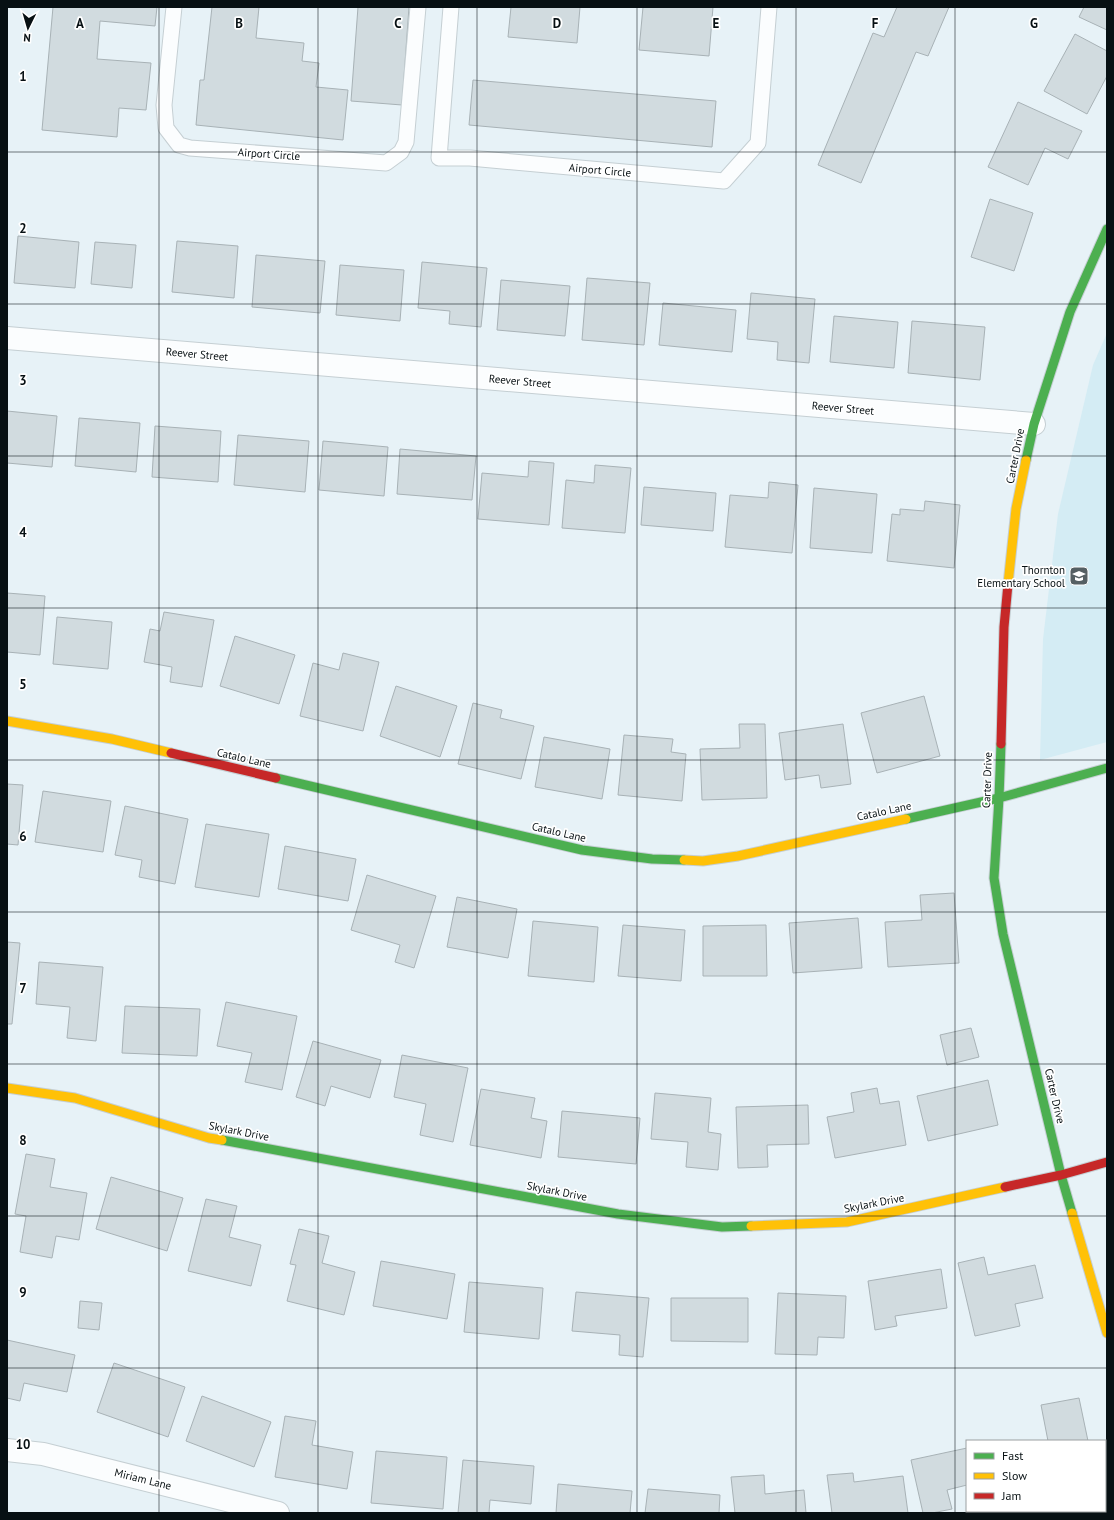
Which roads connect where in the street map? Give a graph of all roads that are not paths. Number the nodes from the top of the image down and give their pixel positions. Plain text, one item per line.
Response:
1 (174, 7) edge
2 (418, 7) edge
3 (451, 7) edge
4 (769, 7) edge
5 (1107, 230) edge
6 (7, 338) edge
7 (1034, 424) junction
8 (7, 721) edge
9 (1107, 768) edge
10 (999, 798) junction
11 (7, 1088) edge
12 (1107, 1162) edge
13 (1061, 1175) junction
14 (1107, 1333) edge
15 (7, 1450) edge
16 (278, 1513) edge

1 - 2 lane, Airport Circle
3 - 4 lane, Airport Circle
5 - 7 street, Carter Drive
6 - 7 street, Reever Street
7 - 10 street, Carter Drive
8 - 10 street, Catalo Lane
9 - 10 street, Catalo Lane
10 - 13 street, Carter Drive
11 - 13 street, Skylark Drive
12 - 13 street, Skylark Drive
13 - 14 street, Carter Drive
15 - 16 street, Miriam Lane

